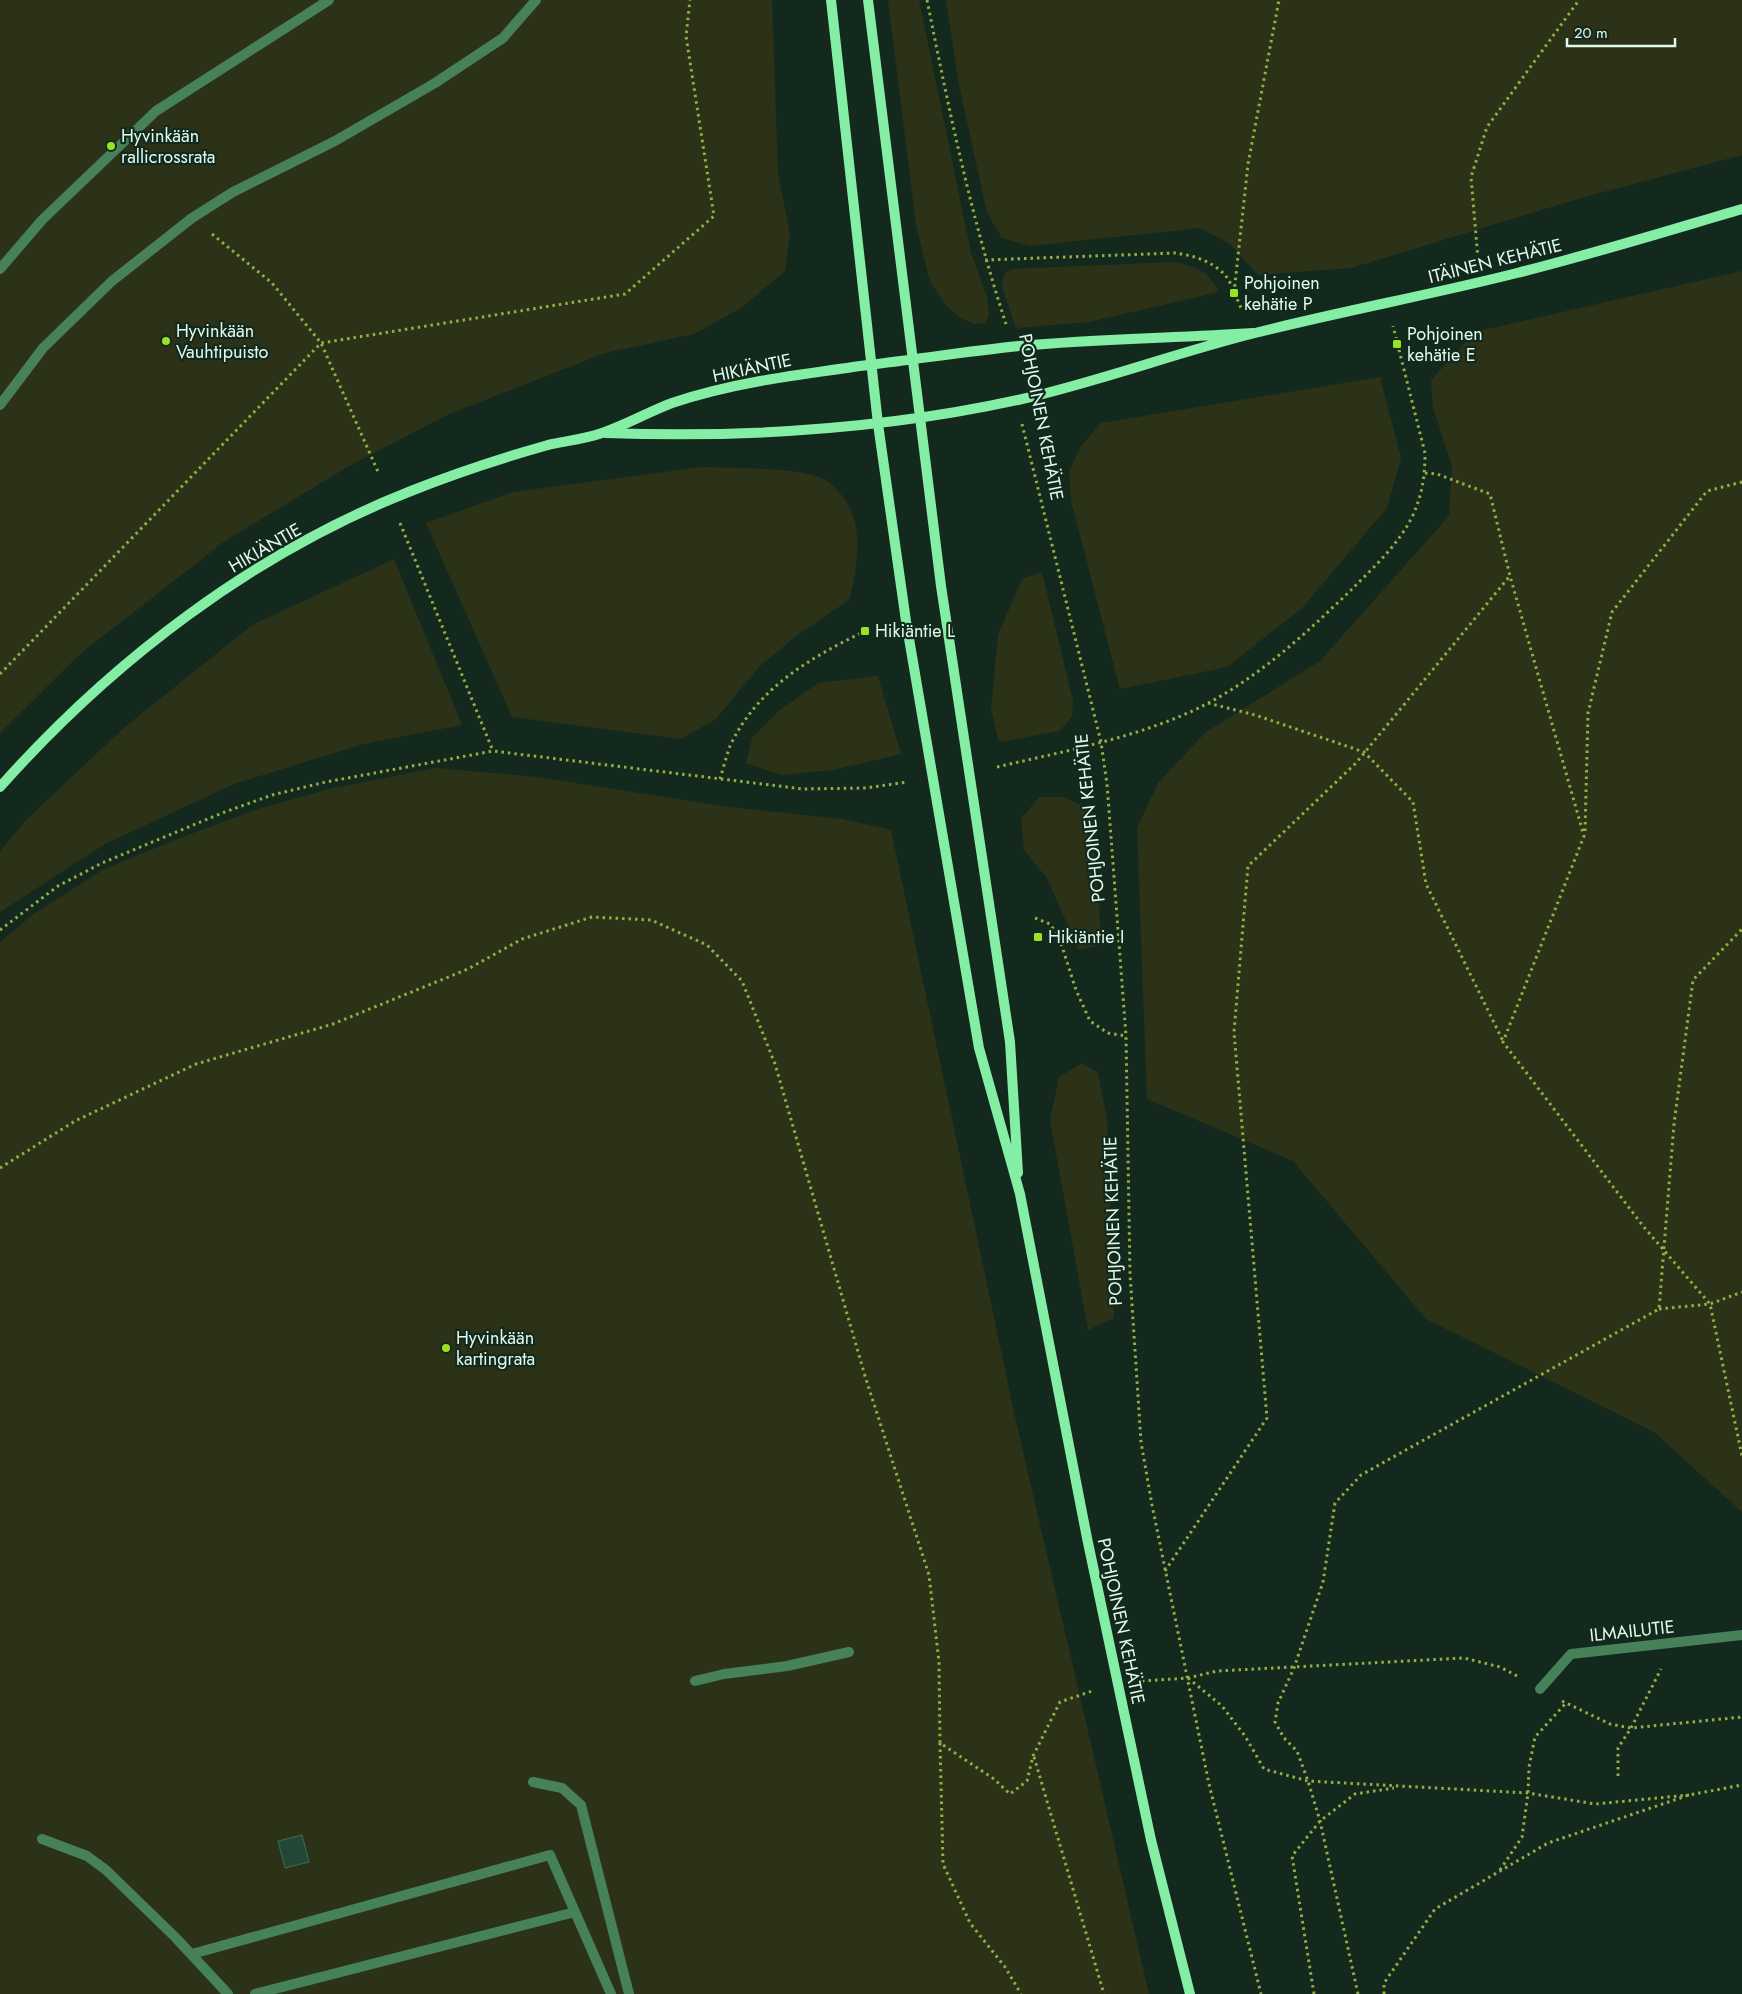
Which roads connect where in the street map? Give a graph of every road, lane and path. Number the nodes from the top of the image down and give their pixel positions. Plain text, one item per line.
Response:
1 (329, 0) edge
2 (536, 0) edge
3 (690, 0) edge
4 (831, 0) edge
5 (868, 0) edge
6 (927, 0) edge
7 (1279, 0) edge
8 (1579, 0) edge
9 (1742, 209) edge
10 (192, 218) junction
11 (985, 260) junction
12 (0, 269) edge
13 (1479, 282) junction
14 (1234, 293) junction
15 (1388, 304) junction
16 (1253, 333) junction
17 (320, 343) junction
18 (1010, 347) junction
19 (914, 359) junction
20 (871, 365) junction
21 (1018, 400) junction
22 (0, 405) edge
23 (920, 417) junction
24 (878, 424) junction
25 (602, 433) junction
26 (1425, 473) junction
27 (380, 474) dead end
28 (1742, 482) edge
29 (400, 523) dead end
30 (1510, 576) junction
31 (865, 631) dead end
32 (0, 674) edge
33 (1208, 703) junction
34 (1101, 742) junction
35 (493, 750) junction
36 (1364, 752) junction
37 (997, 767) dead end
38 (720, 780) junction
39 (907, 782) dead end
40 (0, 787) edge
41 (1584, 836) junction
42 (1035, 918) dead end
43 (1742, 929) edge
44 (0, 930) edge
45 (1126, 1036) junction
46 (1503, 1042) junction
47 (0, 1168) edge
48 (1020, 1194) junction
49 (1664, 1250) junction
50 (1742, 1292) edge
51 (1710, 1304) junction
52 (1659, 1309) junction
53 (1742, 1456) edge
54 (1165, 1571) junction
55 (1742, 1635) edge
56 (1665, 1644) junction
57 (849, 1652) dead end
58 (1294, 1668) junction
59 (1188, 1678) junction
60 (696, 1681) dead end
61 (1118, 1683) junction
62 (1540, 1689) junction
63 (1566, 1703) junction
64 (1742, 1717) edge
65 (1631, 1728) junction
66 (940, 1743) junction
67 (1033, 1756) junction
68 (1618, 1776) dead end
69 (1308, 1781) junction
70 (533, 1782) dead end
71 (1742, 1785) edge
72 (1402, 1787) junction
73 (1528, 1793) junction
74 (1689, 1795) junction
75 (1320, 1821) junction
76 (42, 1839) dead end
77 (1499, 1871) junction
78 (575, 1912) junction
79 (192, 1954) junction
80 (228, 1994) edge
81 (255, 1994) edge
82 (611, 1994) edge
83 (629, 1994) edge
84 (1021, 1994) edge
85 (1104, 1994) edge
86 (1190, 1994) edge
87 (1261, 1994) edge
88 (1314, 1994) edge
89 (1358, 1994) edge
90 (1384, 1994) edge

1 - 12 street
2 - 10 street
3 - 17 path
4 - 20 main road, POHJOINEN KEHÄTIE
5 - 19 main road, POHJOINEN KEHÄTIE
6 - 11 path, POHJOINEN KEHÄTIE
7 - 14 path
8 - 13 path
9 - 13 main road, ITÄINEN KEHÄTIE
10 - 17 path
10 - 22 street
11 - 14 path
11 - 18 path, POHJOINEN KEHÄTIE
13 - 15 main road, ITÄINEN KEHÄTIE
14 - 16 path
15 - 16 main road, ITÄINEN KEHÄTIE
15 - 26 path
16 - 18 main road, ITÄINEN KEHÄTIE
16 - 21 main road, ITÄINEN KEHÄTIE
17 - 27 path
17 - 32 path
18 - 19 main road, ITÄINEN KEHÄTIE
19 - 20 main road, HIKIÄNTIE
19 - 23 main road, POHJOINEN KEHÄTIE
20 - 24 main road, POHJOINEN KEHÄTIE
20 - 25 main road, HIKIÄNTIE
21 - 23 main road, ITÄINEN KEHÄTIE
21 - 34 path, POHJOINEN KEHÄTIE
23 - 24 main road, ITÄINEN KEHÄTIE
23 - 48 main road, POHJOINEN KEHÄTIE
24 - 25 main road, HIKIÄNTIE
24 - 48 main road, POHJOINEN KEHÄTIE
25 - 40 main road, HIKIÄNTIE
26 - 30 path
26 - 33 path
28 - 41 path
29 - 35 path
30 - 36 path
30 - 41 path
31 - 38 path
33 - 34 path
33 - 36 path
34 - 37 path
34 - 45 path, POHJOINEN KEHÄTIE
35 - 38 path
35 - 44 path
36 - 46 path
36 - 54 path
38 - 39 path
41 - 46 path
42 - 45 path
43 - 49 path
45 - 54 path, POHJOINEN KEHÄTIE
46 - 49 path
47 - 66 path
48 - 61 main road, POHJOINEN KEHÄTIE
49 - 51 path
49 - 52 path
50 - 51 path
51 - 52 path
51 - 53 path
52 - 58 path
54 - 59 path, POHJOINEN KEHÄTIE
55 - 56 street, ILMAILUTIE
56 - 62 street, ILMAILUTIE
56 - 65 path
57 - 60 street
58 - 59 path
58 - 62 path
58 - 69 path
59 - 61 path
59 - 69 path
59 - 87 path, POHJOINEN KEHÄTIE
61 - 67 path
61 - 86 main road, POHJOINEN KEHÄTIE
62 - 63 path
63 - 65 path
63 - 73 path
64 - 65 path
65 - 68 path
66 - 67 path
66 - 84 path
67 - 85 path
69 - 72 path
69 - 75 path
70 - 83 street
71 - 74 path
72 - 73 path
72 - 75 path
73 - 74 path
73 - 77 path
74 - 77 path
75 - 88 path
75 - 89 path
76 - 79 street
77 - 90 path
78 - 79 street
78 - 81 street
78 - 82 street
79 - 80 street

